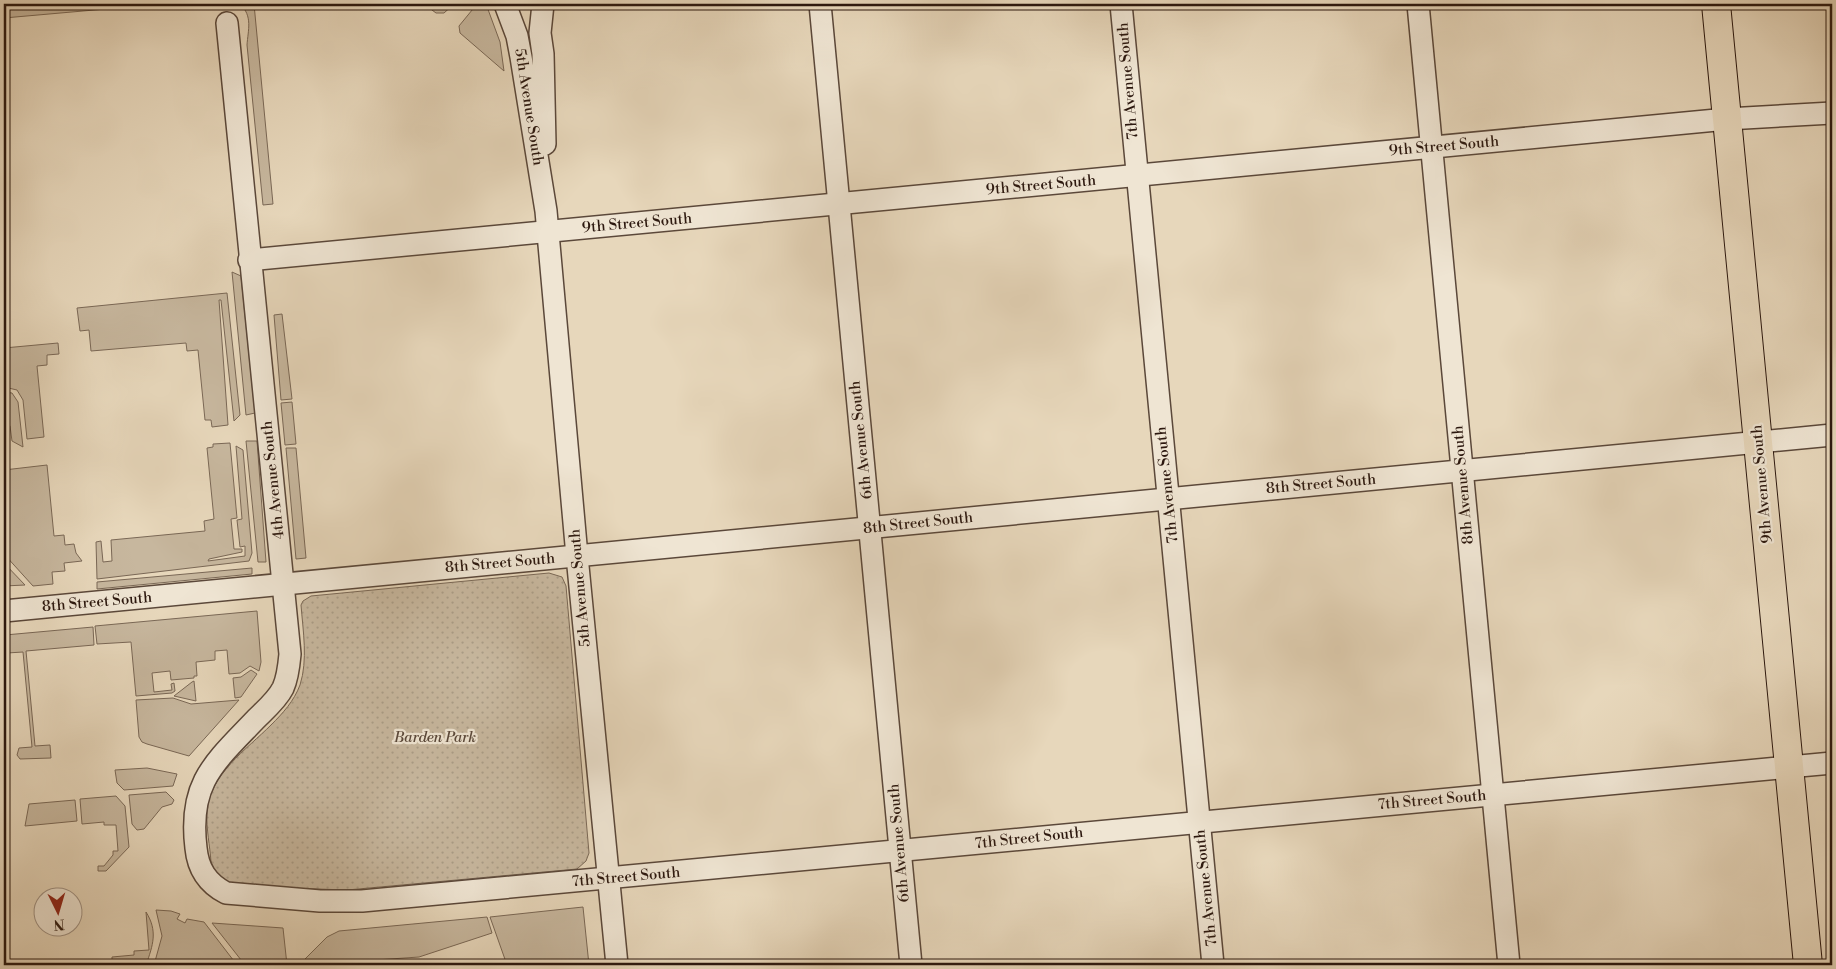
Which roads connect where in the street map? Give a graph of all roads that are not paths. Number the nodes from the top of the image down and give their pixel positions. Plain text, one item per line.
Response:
1 (505, 4) edge
2 (543, 4) edge
3 (820, 4) edge
4 (1122, 4) edge
5 (1418, 4) edge
6 (1716, 4) edge
7 (227, 23) dead end
8 (1832, 113) edge
9 (1727, 119) junction
10 (1431, 147) junction
11 (1136, 176) junction
12 (838, 204) junction
13 (547, 222) junction
14 (249, 260) junction
15 (1832, 435) edge
16 (1758, 442) junction
17 (1462, 471) junction
18 (1169, 499) junction
19 (870, 528) junction
20 (577, 556) junction
21 (284, 584) junction
22 (4, 611) edge
23 (1832, 763) edge
24 (1788, 767) junction
25 (1493, 794) junction
26 (1199, 821) junction
27 (899, 850) junction
28 (608, 878) junction
29 (226, 893) joint
30 (617, 965) edge
31 (911, 965) edge
32 (1213, 965) edge
33 (1509, 965) edge
34 (1808, 965) edge

1 - 13 street, 5th Avenue South
2 - 13 street, 5th Avenue South
3 - 12 street, 6th Avenue South
4 - 11 street, 7th Avenue South
5 - 10 street, 8th Avenue South
6 - 9 main road, 9th Avenue South
7 - 14 street, 4th Avenue South
8 - 9 street, 9th Street South
9 - 10 street, 9th Street South
9 - 16 main road, 9th Avenue South
10 - 11 street, 9th Street South
10 - 17 street, 8th Avenue South
11 - 12 street, 9th Street South
11 - 18 street, 7th Avenue South
12 - 13 street, 9th Street South
12 - 19 street, 6th Avenue South
13 - 14 street, 9th Street South
13 - 20 street, 5th Avenue South
14 - 21 street, 4th Avenue South
15 - 16 street, 8th Street South
16 - 17 street, 8th Street South
16 - 24 main road, 9th Avenue South
17 - 18 street, 8th Street South
17 - 25 street, 8th Avenue South
18 - 19 street, 8th Street South
18 - 26 street, 7th Avenue South
19 - 20 street, 8th Street South
19 - 27 street, 6th Avenue South
20 - 21 street, 8th Street South
20 - 28 street, 5th Avenue South
21 - 22 street, 8th Street South
21 - 29 street, 4th Avenue South
23 - 24 street, 7th Street South
24 - 25 street, 7th Street South
24 - 34 main road, 9th Avenue South
25 - 26 street, 7th Street South
25 - 33 street, 8th Avenue South
26 - 27 street, 7th Street South
26 - 32 street, 7th Avenue South
27 - 28 street, 7th Street South
27 - 31 street, 6th Avenue South
28 - 29 street, 7th Street South
28 - 30 street, 5th Avenue South

